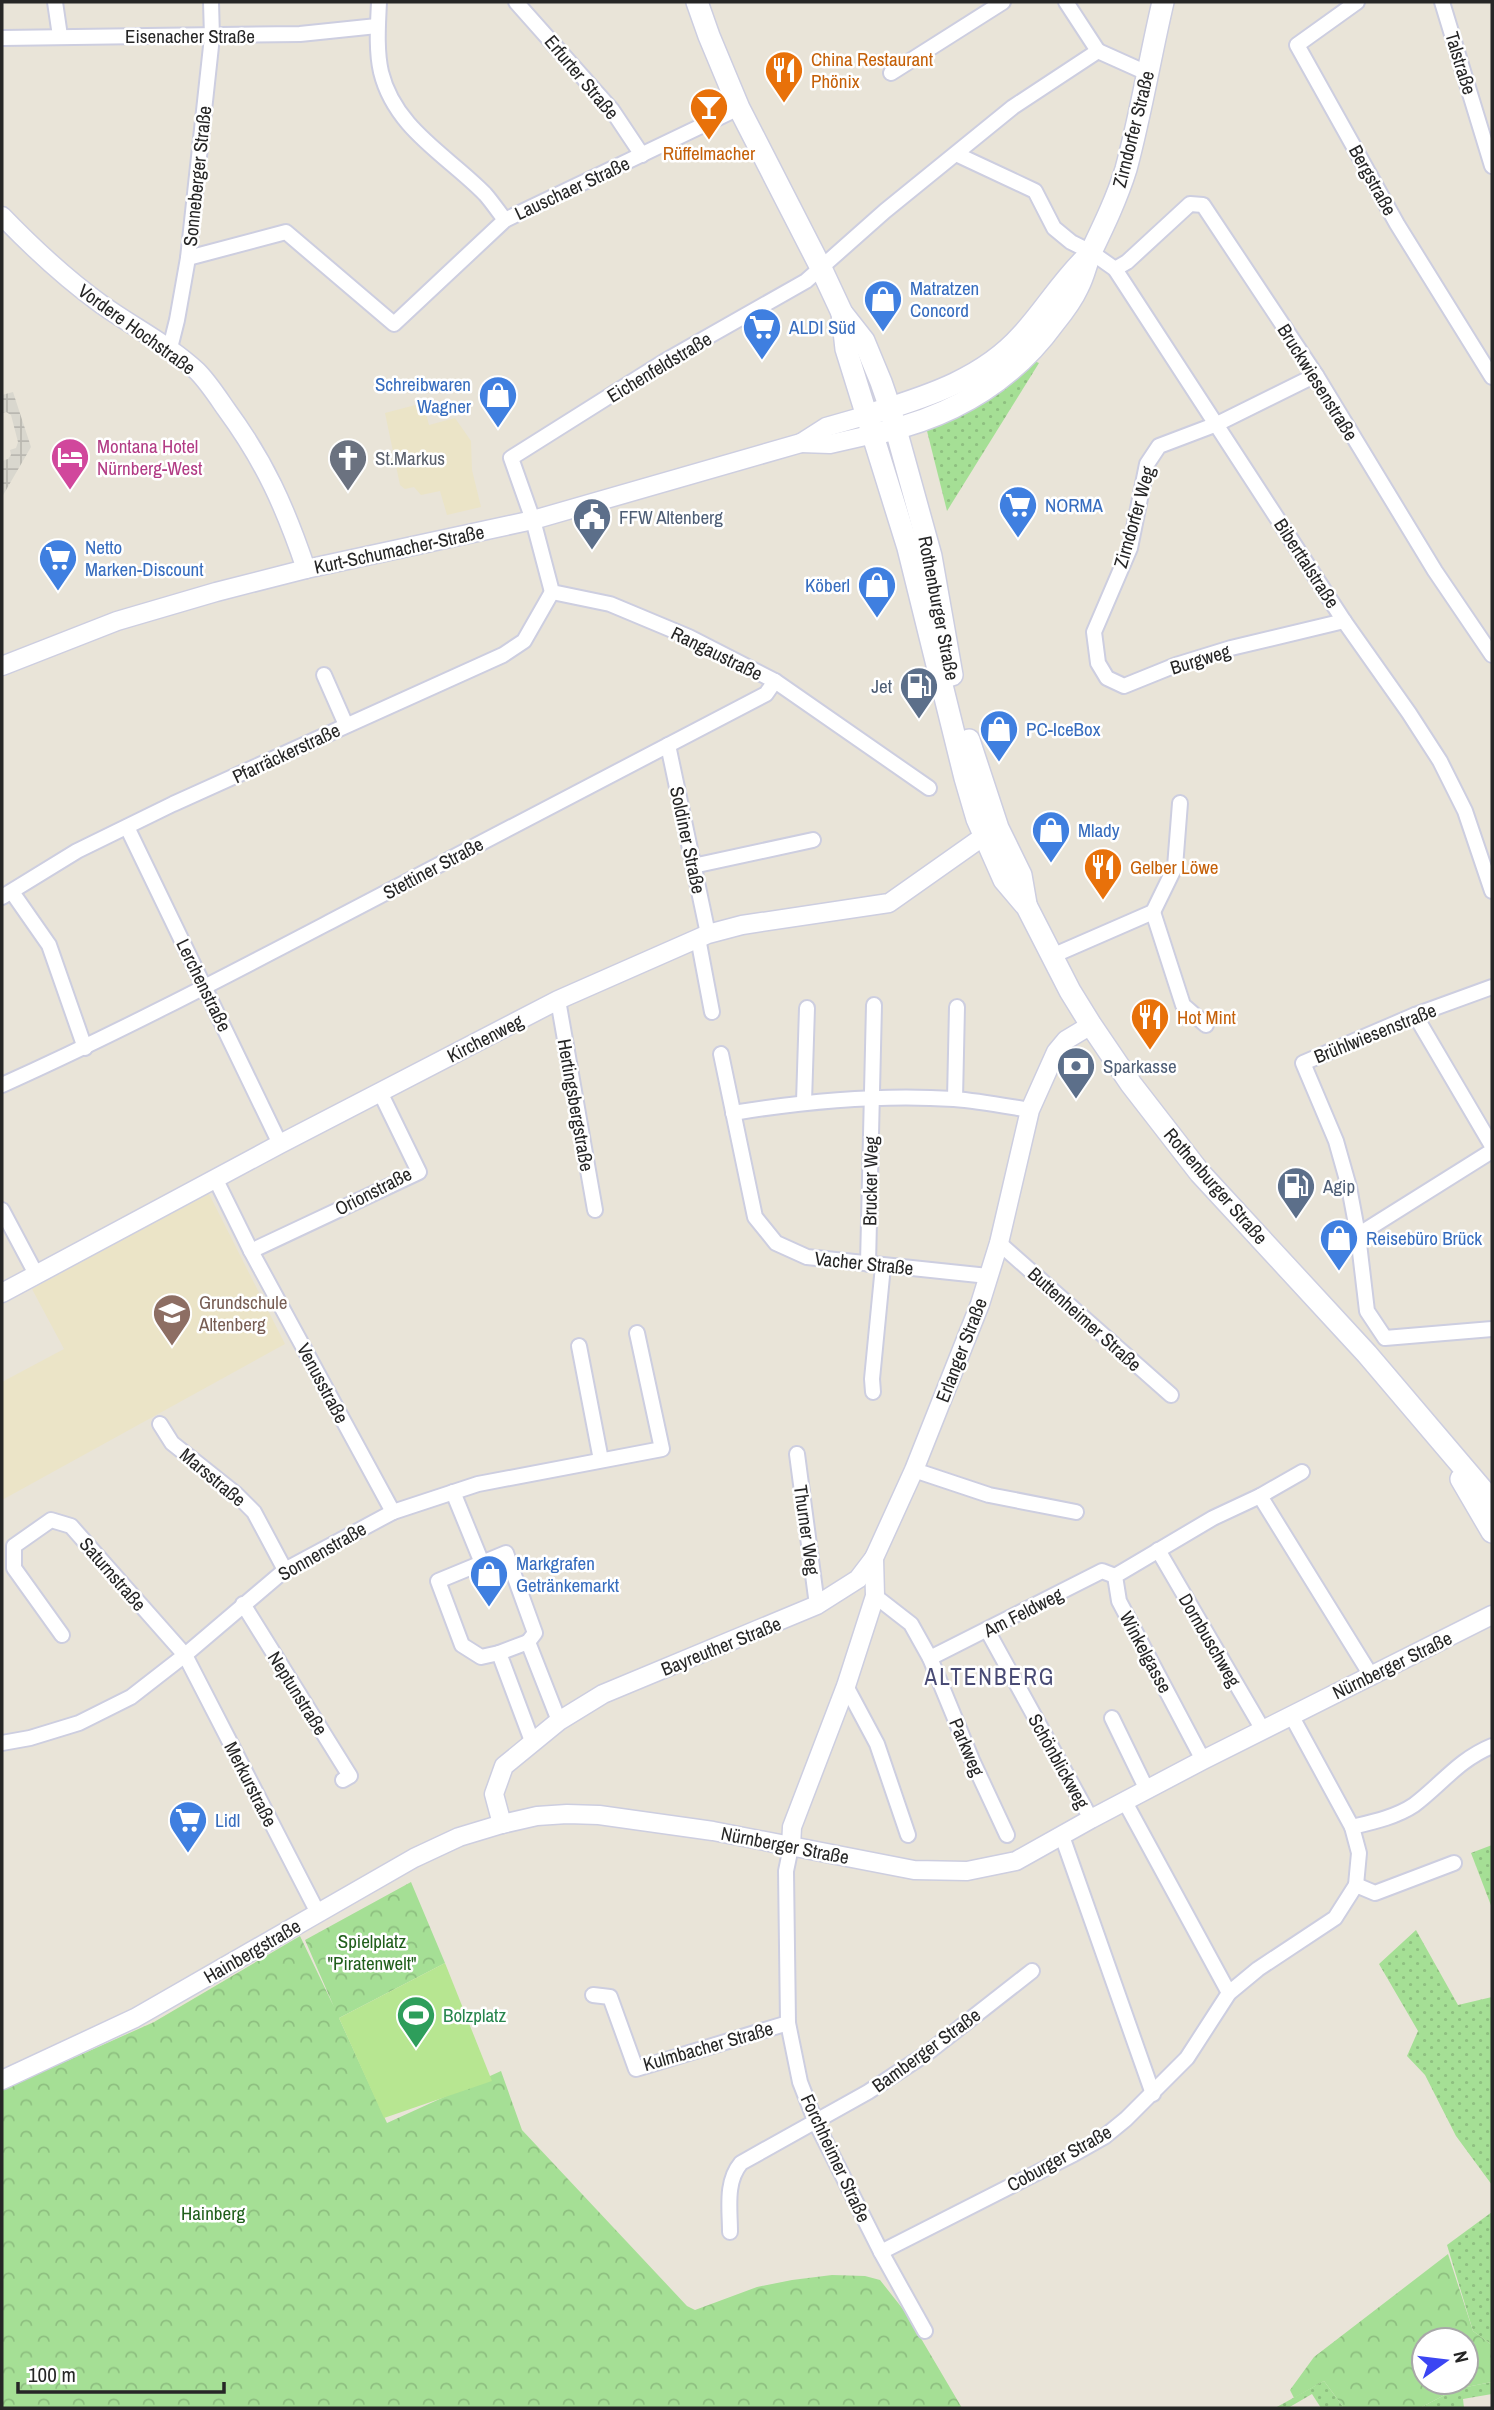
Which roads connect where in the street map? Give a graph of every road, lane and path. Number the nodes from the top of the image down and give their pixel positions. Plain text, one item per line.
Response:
1 (55, 2) edge
2 (211, 2) edge
3 (379, 2) edge
4 (516, 2) edge
5 (697, 2) edge
6 (1003, 2) edge
7 (1066, 2) edge
8 (1163, 2) edge
9 (1357, 2) edge
10 (1442, 2) edge
11 (377, 26) junction
12 (60, 36) junction
13 (212, 37) junction
14 (2, 38) edge
15 (1098, 51) junction
16 (1147, 72) junction
17 (891, 73) dead end
18 (739, 108) junction
19 (956, 154) junction
20 (642, 155) junction
21 (1492, 166) edge
22 (2, 216) edge
23 (505, 220) junction
24 (1091, 252) junction
25 (188, 258) junction
26 (821, 268) junction
27 (1115, 269) junction
28 (842, 313) junction
29 (170, 348) junction
30 (1315, 375) junction
31 (1492, 377) edge
32 (893, 418) junction
33 (871, 424) junction
34 (1217, 424) junction
35 (533, 520) junction
36 (306, 569) junction
37 (552, 592) junction
38 (1344, 621) junction
39 (1094, 632) joint
40 (1492, 655) edge
41 (2, 666) edge
42 (324, 675) dead end
43 (775, 681) junction
44 (346, 725) junction
45 (668, 745) junction
46 (929, 788) dead end
47 (1180, 803) dead end
48 (127, 827) junction
49 (984, 836) junction
50 (813, 840) dead end
51 (693, 866) junction
52 (1492, 891) edge
53 (7, 894) edge
54 (1027, 907) junction
55 (1153, 912) junction
56 (703, 936) junction
57 (1052, 956) junction
58 (205, 987) junction
59 (1492, 987) edge
60 (558, 1000) junction
61 (874, 1004) dead end
62 (957, 1007) dead end
63 (807, 1008) dead end
64 (712, 1012) dead end
65 (1415, 1015) junction
66 (1091, 1025) junction
67 (1206, 1025) dead end
68 (85, 1048) junction
69 (722, 1054) dead end
70 (2, 1085) edge
71 (380, 1092) junction
72 (872, 1098) junction
73 (955, 1099) junction
74 (804, 1102) junction
75 (1030, 1110) junction
76 (733, 1113) junction
77 (280, 1144) junction
78 (1492, 1149) edge
79 (215, 1178) junction
80 (2, 1210) edge
81 (595, 1210) dead end
82 (1358, 1235) junction
83 (999, 1243) junction
84 (251, 1251) junction
85 (868, 1264) junction
86 (883, 1266) junction
87 (36, 1274) junction
88 (988, 1276) junction
89 (2, 1293) edge
90 (1492, 1329) edge
91 (637, 1333) dead end
92 (579, 1346) dead end
93 (873, 1392) dead end
94 (1171, 1395) dead end
95 (160, 1423) dead end
96 (1440, 1440) junction
97 (797, 1454) dead end
98 (601, 1460) junction
99 (914, 1471) junction
100 (1302, 1472) dead end
101 (453, 1492) junction
102 (1260, 1496) junction
103 (1492, 1501) edge
104 (393, 1512) junction
105 (1076, 1512) dead end
106 (1492, 1532) edge
107 (1158, 1550) junction
108 (874, 1558) junction
109 (482, 1563) junction
110 (285, 1570) junction
111 (1115, 1576) junction
112 (875, 1596) junction
113 (243, 1604) junction
114 (817, 1605) junction
115 (1492, 1615) edge
116 (987, 1630) junction
117 (62, 1635) dead end
118 (528, 1642) junction
119 (499, 1653) junction
120 (185, 1655) junction
121 (930, 1658) junction
122 (1372, 1677) junction
123 (846, 1686) junction
124 (1291, 1715) junction
125 (1112, 1718) dead end
126 (559, 1721) junction
127 (1263, 1730) junction
128 (532, 1741) junction
129 (2, 1743) edge
130 (1492, 1746) edge
131 (1203, 1760) junction
132 (343, 1780) dead end
133 (1147, 1790) junction
134 (1125, 1802) junction
135 (1091, 1819) junction
136 (502, 1824) junction
137 (1352, 1827) junction
138 (908, 1835) dead end
139 (1007, 1835) dead end
140 (1062, 1836) junction
141 (791, 1847) junction
142 (1454, 1863) dead end
143 (1356, 1885) junction
144 (317, 1913) junction
145 (1032, 1971) dead end
146 (1229, 1993) junction
147 (593, 1995) dead end
148 (788, 2023) junction
149 (2, 2080) edge
150 (1153, 2094) junction
151 (816, 2123) junction
152 (730, 2232) dead end
153 (880, 2252) junction
154 (925, 2331) dead end

1 - 12 street
2 - 13 street, Sonneberger Straße
3 - 11 street
4 - 20 street, Erfurter Straße
5 - 18 main road, Rothenburger Straße
6 - 17 street
7 - 15 street
8 - 16 main road, Zirndorfer Straße
9 - 31 street, Bergstraße
10 - 21 street, Talstraße
11 - 13 street, Eisenacher Straße
11 - 23 street
12 - 13 street, Eisenacher Straße
12 - 14 street, Eisenacher Straße
13 - 25 street, Sonneberger Straße
15 - 16 street
15 - 19 street, Eichenfeldstraße
16 - 24 main road, Zirndorfer Straße
18 - 20 street, Lauschaer Straße
18 - 26 main road, Rothenburger Straße
19 - 24 street
19 - 26 street, Eichenfeldstraße
20 - 23 street, Lauschaer Straße
22 - 29 street, Vordere Hochstraße
23 - 25 street, Lauschaer Straße
24 - 27 street, Biberttalstraße
24 - 32 main road, Zirndorfer Straße
25 - 29 street, Sonneberger Straße
26 - 28 main road, Rothenburger Straße
26 - 35 street, Eichenfeldstraße
27 - 30 street, Bruckwiesenstraße
27 - 34 street, Biberttalstraße
28 - 32 main road, Rothenburger Straße
28 - 33 main road, Rothenburger Straße
29 - 36 street, Vordere Hochstraße
30 - 34 street, Zirndorfer Weg
30 - 40 street, Bruckwiesenstraße
32 - 33 main road, Zirndorfer Straße
32 - 54 main road, Rothenburger Straße
33 - 35 street, Kurt-Schumacher-Straße
33 - 49 main road, Rothenburger Straße
34 - 38 street, Biberttalstraße
34 - 39 street, Zirndorfer Weg
35 - 36 street, Kurt-Schumacher-Straße
35 - 37 street
36 - 41 street, Kurt-Schumacher-Straße
37 - 43 street, Rangaustraße
37 - 44 street, Pfarräckerstraße
38 - 39 street, Burgweg
38 - 52 street, Biberttalstraße
42 - 44 street
43 - 45 street, Stettiner Straße
43 - 46 street, Rangaustraße
44 - 48 street, Pfarräckerstraße
45 - 51 street, Soldiner Straße
45 - 58 street, Stettiner Straße
47 - 55 street
48 - 53 street, Pfarräckerstraße
48 - 58 street, Lerchenstraße
49 - 54 main road, Rothenburger Straße
49 - 56 street, Kirchenweg
50 - 51 street
51 - 56 street, Soldiner Straße
53 - 68 street
54 - 57 main road, Rothenburger Straße
55 - 57 street
55 - 67 street
56 - 60 street, Kirchenweg
56 - 64 street
57 - 66 main road, Rothenburger Straße
58 - 68 street, Stettiner Straße
58 - 77 street, Lerchenstraße
59 - 65 street, Brühlwiesenstraße
60 - 71 street, Kirchenweg
60 - 81 street, Hertingsbergstraße
61 - 72 street, Brucker Weg
62 - 73 street
63 - 74 street
65 - 78 street
65 - 82 street, Brühlwiesenstraße
66 - 75 street, Erlanger Straße
66 - 96 main road, Rothenburger Straße
68 - 70 street, Stettiner Straße
69 - 76 street, Vacher Straße
71 - 77 street, Kirchenweg
71 - 84 street, Orionstraße
72 - 73 street
72 - 74 street
72 - 85 street, Brucker Weg
73 - 75 street
74 - 76 street
75 - 83 street, Erlanger Straße
76 - 85 street, Vacher Straße
77 - 79 street, Kirchenweg
78 - 82 street
79 - 84 street, Venusstraße
79 - 87 street, Kirchenweg
80 - 87 street
82 - 90 street, Brühlwiesenstraße
83 - 88 street, Erlanger Straße
83 - 94 street, Buttenheimer Straße
84 - 104 street, Venusstraße
85 - 86 street, Vacher Straße
86 - 88 street, Vacher Straße
86 - 93 street
87 - 89 street, Kirchenweg
88 - 99 street, Erlanger Straße
91 - 98 street, Sonnenstraße
92 - 98 street
95 - 110 street, Marsstraße
96 - 103 main road, Rothenburger Straße
96 - 106 main road, Rothenburger Straße
97 - 114 street, Thurner Weg
98 - 101 street, Sonnenstraße
99 - 105 street
99 - 108 street, Erlanger Straße
100 - 102 street
101 - 104 street, Sonnenstraße
101 - 109 street
102 - 107 street
102 - 122 street
104 - 110 street, Sonnenstraße
107 - 111 street
107 - 127 street, Dornbuschweg
108 - 112 street, Erlanger Straße
108 - 114 street, Bayreuther Straße
109 - 118 street
109 - 119 street
110 - 113 street, Sonnenstraße
111 - 116 street, Am Feldweg
111 - 131 street, Winkelgasse
112 - 121 street, Parkweg
112 - 123 street, Erlanger Straße
113 - 120 street, Sonnenstraße
113 - 132 street, Neptunstraße
114 - 126 street, Bayreuther Straße
115 - 122 street, Nürnberger Straße
116 - 121 street, Am Feldweg
116 - 135 street, Schönblickweg
117 - 120 street, Saturnstraße
118 - 119 street
118 - 126 street
119 - 128 street
120 - 129 street, Sonnenstraße
120 - 144 street, Merkurstraße
121 - 139 street, Parkweg
122 - 124 street, Nürnberger Straße
123 - 138 street
123 - 141 street, Erlanger Straße
124 - 127 street, Nürnberger Straße
124 - 137 street
125 - 133 street
126 - 128 street, Bayreuther Straße
127 - 131 street, Nürnberger Straße
128 - 136 street, Bayreuther Straße
130 - 137 street
131 - 133 street, Nürnberger Straße
133 - 134 street, Nürnberger Straße
134 - 135 street, Nürnberger Straße
134 - 146 street
135 - 140 street, Nürnberger Straße
136 - 141 street, Nürnberger Straße
136 - 144 street, Hainbergstraße
137 - 143 street, Coburger Straße
140 - 141 street, Nürnberger Straße
140 - 150 street
141 - 148 street, Forchheimer Straße
142 - 143 street
143 - 146 street, Coburger Straße
144 - 149 street, Hainbergstraße
145 - 151 street, Bamberger Straße
146 - 150 street, Coburger Straße
147 - 148 street, Kulmbacher Straße
148 - 151 street, Forchheimer Straße
150 - 153 street, Coburger Straße
151 - 152 street, Bamberger Straße
151 - 153 street, Forchheimer Straße
153 - 154 street, Forchheimer Straße

